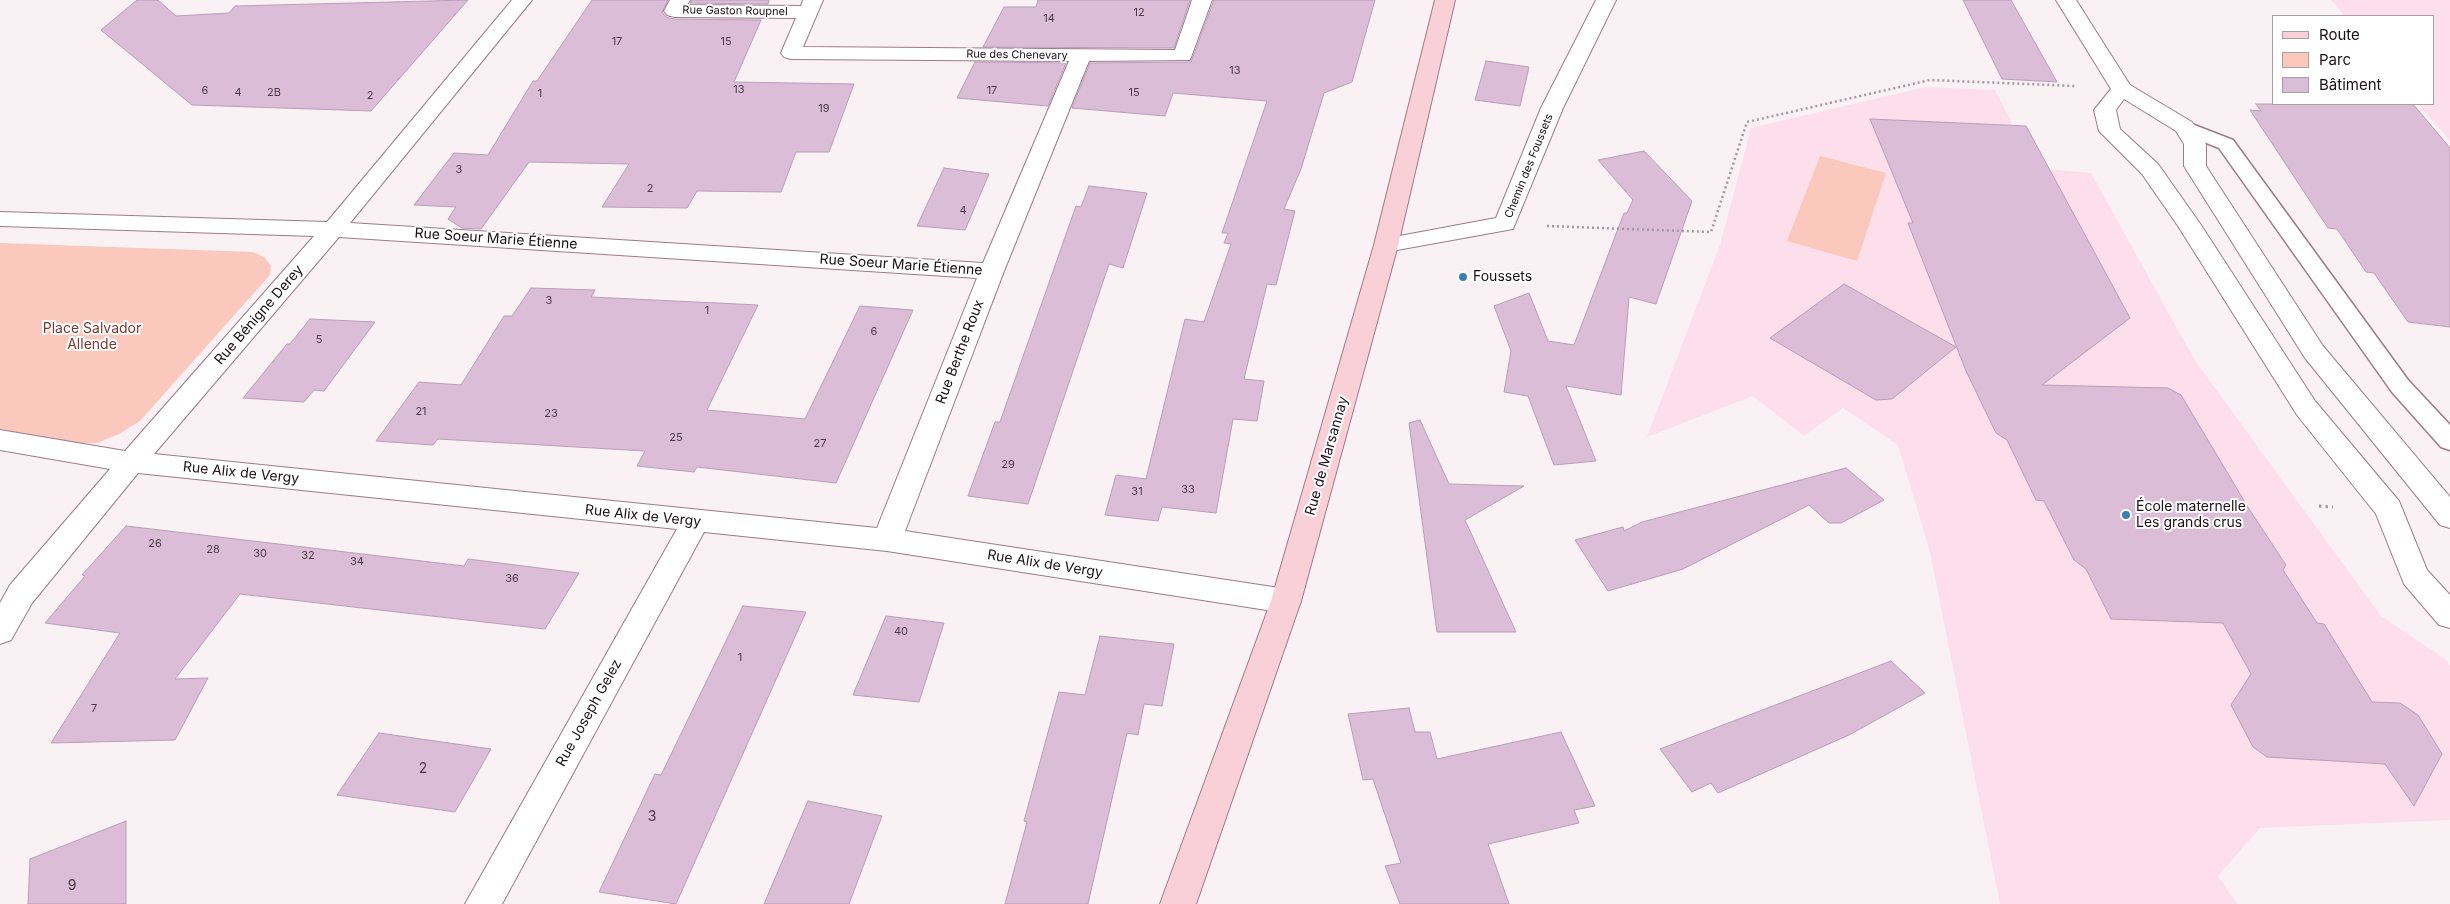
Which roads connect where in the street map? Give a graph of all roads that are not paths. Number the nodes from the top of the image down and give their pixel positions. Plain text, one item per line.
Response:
1 (522, 0) edge
2 (680, 0) edge
3 (1202, 0) edge
4 (1445, 0) edge
5 (1606, 0) edge
6 (2066, 0) edge
7 (810, 6) edge
8 (791, 53) joint
9 (1082, 55) junction
10 (2122, 88) junction
11 (2184, 127) junction
12 (0, 219) edge
13 (333, 229) junction
14 (1386, 245) junction
15 (992, 271) junction
16 (0, 440) edge
17 (2450, 441) edge
18 (131, 462) junction
19 (2450, 517) edge
20 (696, 521) junction
21 (887, 540) junction
22 (1286, 601) junction
23 (2450, 616) edge
24 (0, 631) edge
25 (483, 904) edge
26 (1178, 904) edge

1 - 13 street, Rue Bénigne Derey
2 - 7 street, Rue Gaston Roupnel
3 - 9 street, Rue des Chenevary
4 - 14 street, Rue de Marsannay
5 - 14 street, Chemin des Foussets
6 - 10 street
7 - 8 street, Rue Gaston Roupnel
8 - 9 street, Rue des Chenevary
9 - 15 street, Rue Berthe Roux
10 - 11 street
10 - 23 street
11 - 17 lane
11 - 19 street
12 - 13 street, Rue Soeur Marie Étienne
13 - 15 street, Rue Soeur Marie Étienne
13 - 18 street, Rue Bénigne Derey
14 - 22 street, Rue de Marsannay
15 - 21 street, Rue Berthe Roux
16 - 18 street, Rue Alix de Vergy
18 - 20 street, Rue Alix de Vergy
18 - 24 street, Rue Bénigne Derey
20 - 21 street, Rue Alix de Vergy
20 - 25 street, Rue Joseph Gelez
21 - 22 street, Rue Alix de Vergy
22 - 26 street, Rue de Marsannay

